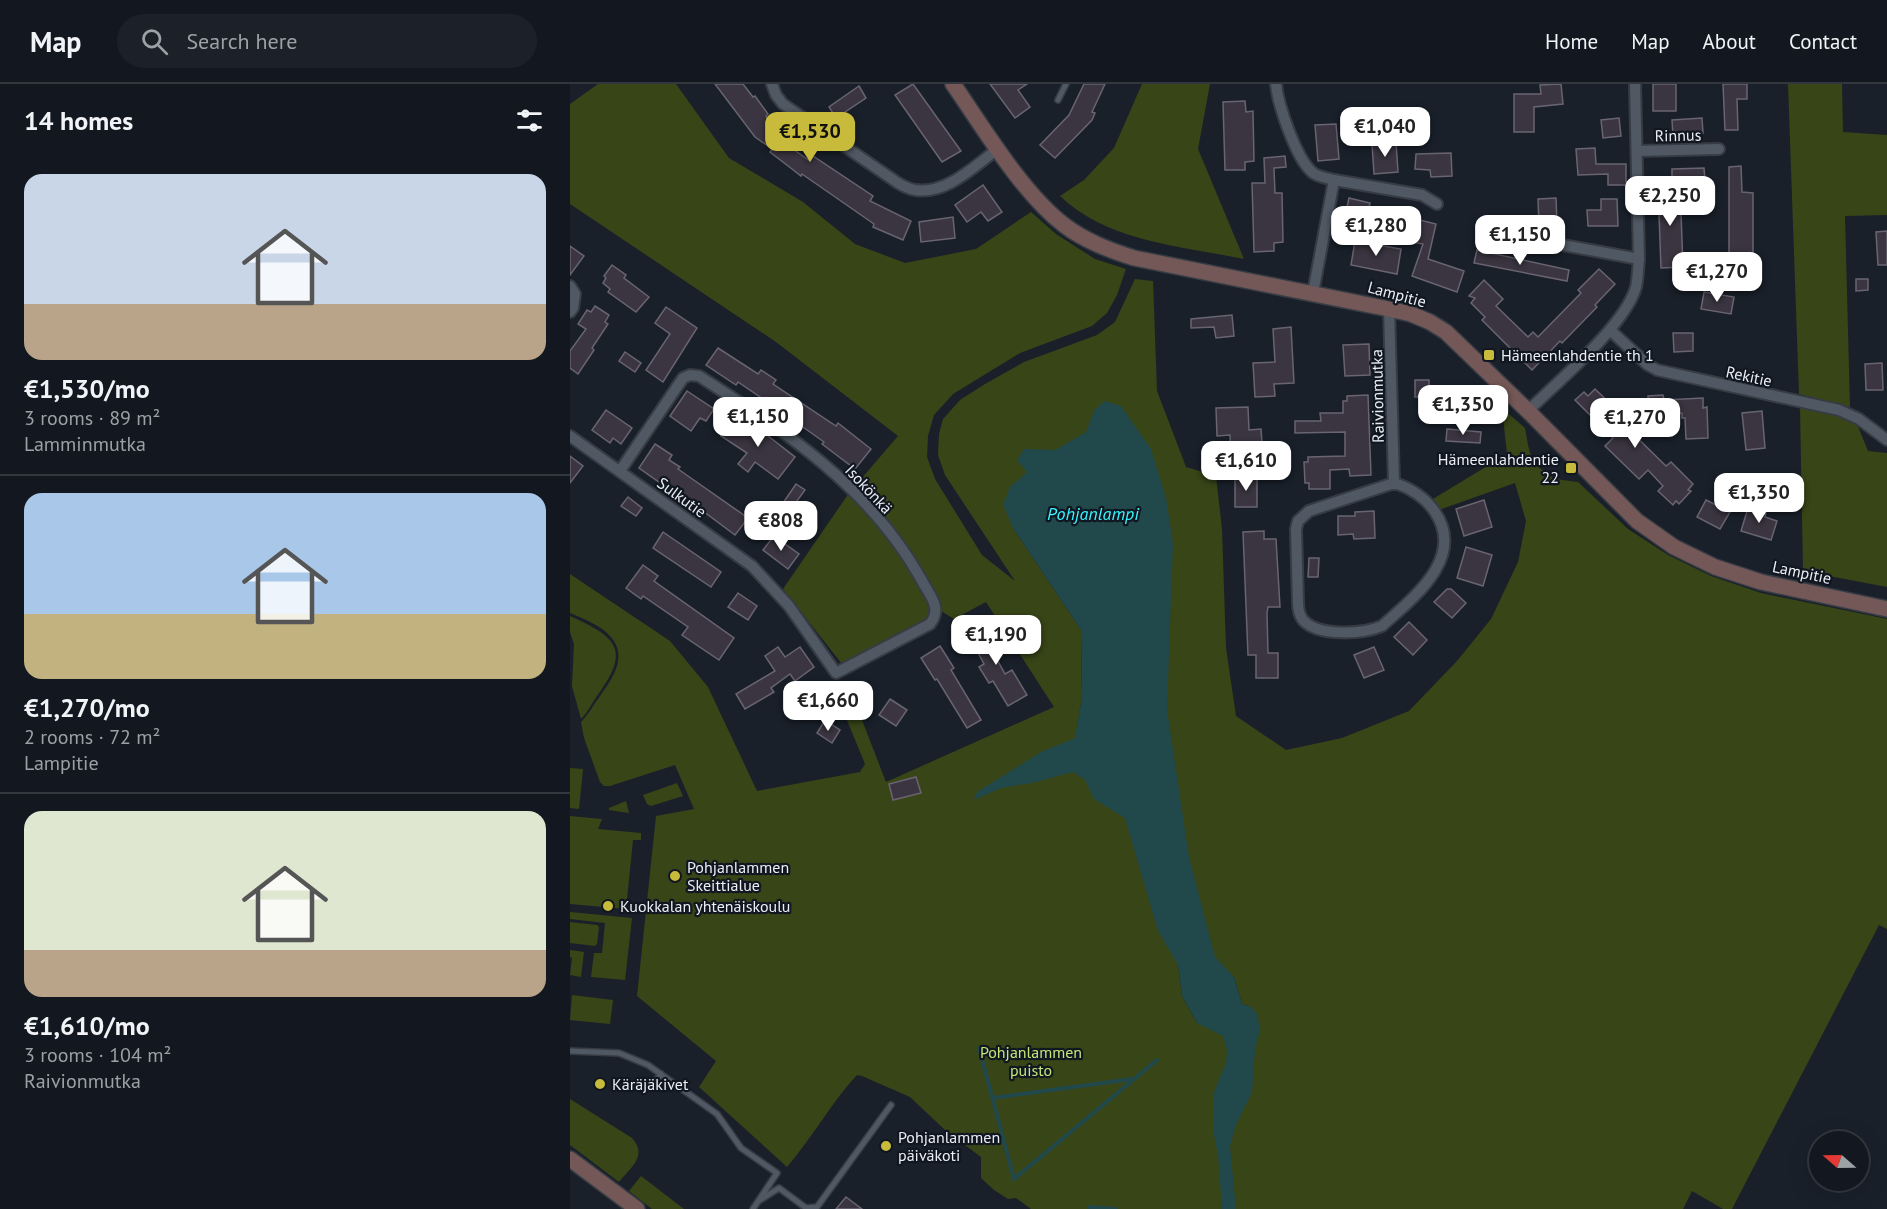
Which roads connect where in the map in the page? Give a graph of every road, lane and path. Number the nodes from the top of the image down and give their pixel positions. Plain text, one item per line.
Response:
1 (772, 84) edge
2 (953, 84) edge
3 (1066, 84) edge
4 (1276, 84) edge
5 (1635, 84) edge
6 (1058, 100) dead end
7 (998, 149) junction
8 (1719, 149) dead end
9 (1637, 151) junction
10 (1334, 180) junction
11 (1437, 204) dead end
12 (1542, 247) dead end
13 (1640, 259) junction
14 (570, 286) edge
15 (1313, 293) junction
16 (1389, 309) junction
17 (570, 312) edge
18 (1610, 330) junction
19 (1528, 411) junction
20 (570, 436) edge
21 (1887, 440) edge
22 (620, 471) junction
23 (1394, 483) junction
24 (1887, 609) edge
25 (836, 673) joint
26 (570, 1051) edge
27 (661, 1074) junction
28 (651, 1087) dead end
29 (891, 1105) dead end
30 (570, 1159) edge
31 (756, 1202) junction
32 (636, 1209) edge
33 (753, 1209) edge

1 - 7 street
2 - 7 street, Lampitie
3 - 6 lane
4 - 10 street
5 - 9 street
7 - 15 street, Lampitie
8 - 9 street, Rinnus
9 - 13 street
10 - 11 street
10 - 15 street
12 - 13 street
13 - 18 street
14 - 17 street
15 - 16 street, Lampitie
16 - 19 street, Lampitie
16 - 23 street, Raivionmutka
18 - 19 street
18 - 21 street, Rekitie
19 - 24 street, Lampitie
20 - 22 street, Sulkutie
22 - 25 street, Sulkutie
22 - 25 street, Isokönkä
23 - 23 street
26 - 27 lane
27 - 28 lane
27 - 31 lane
29 - 31 lane
30 - 32 street
31 - 33 lane

